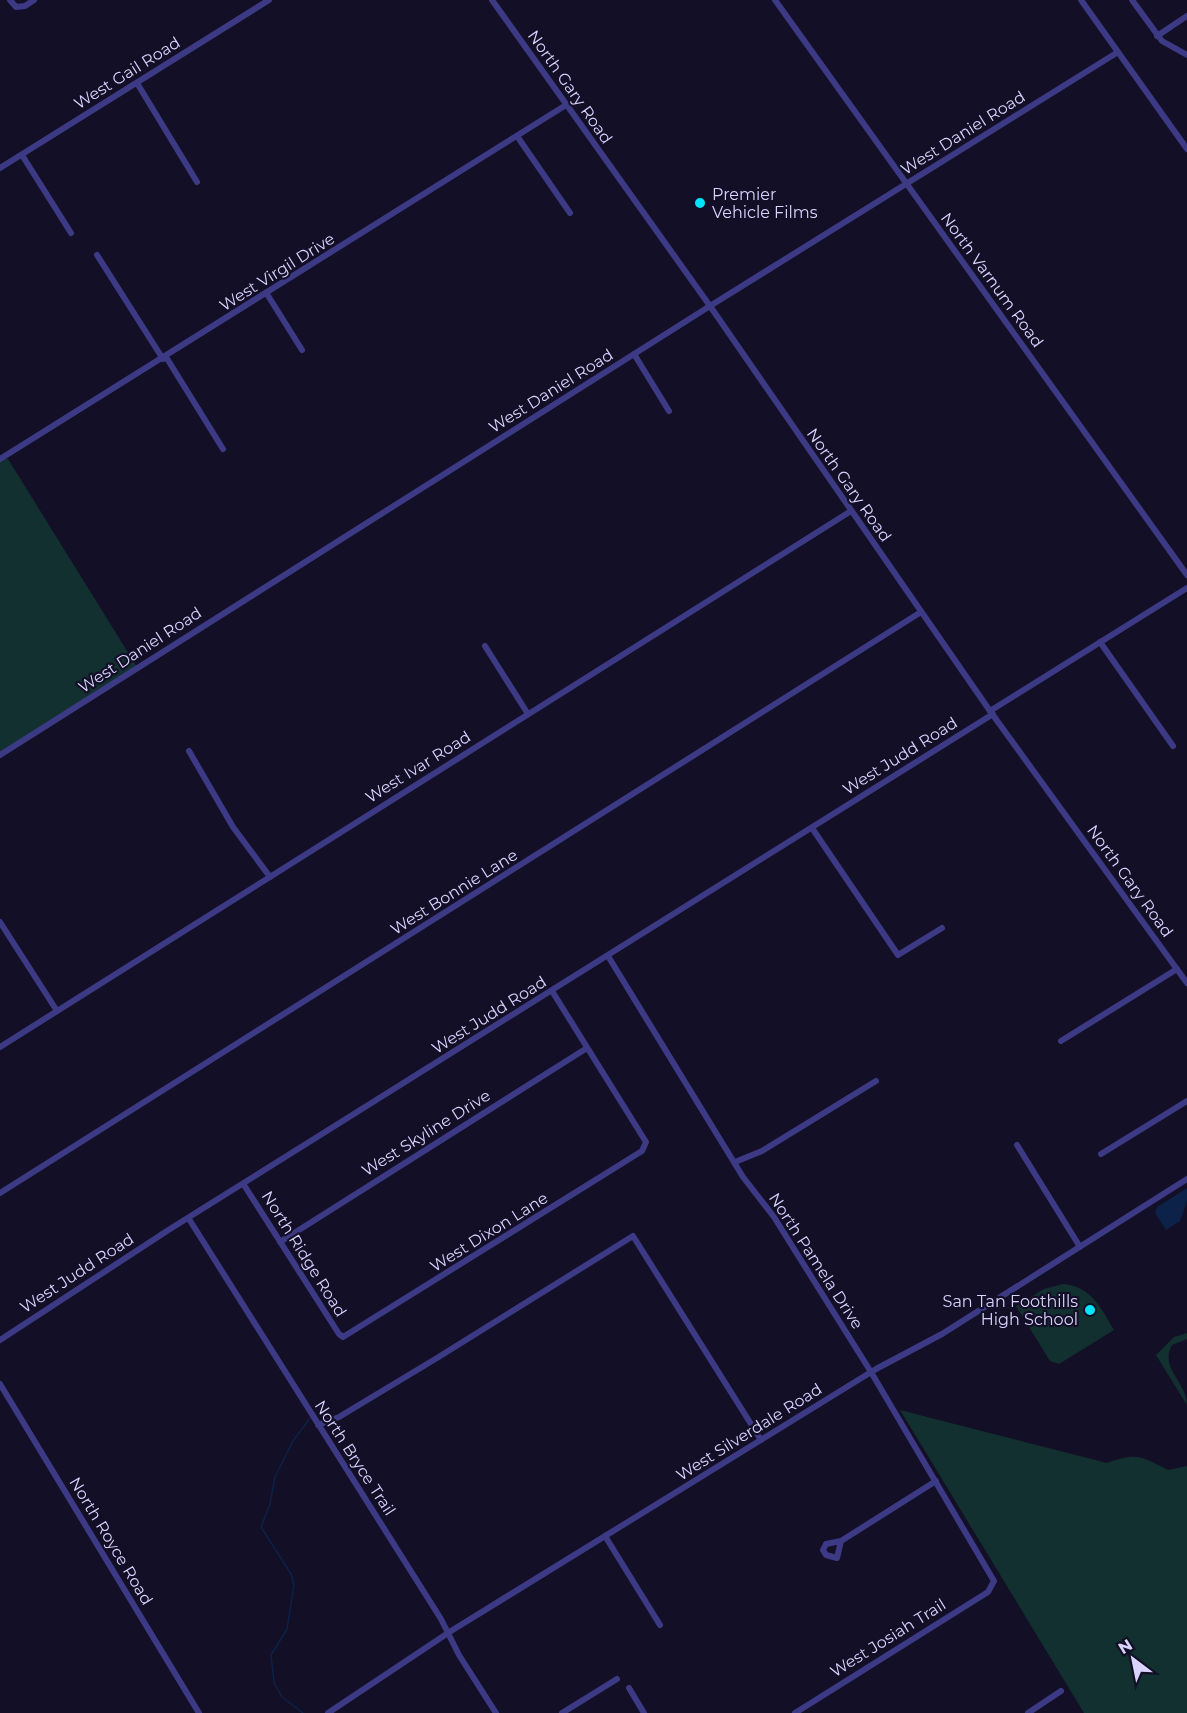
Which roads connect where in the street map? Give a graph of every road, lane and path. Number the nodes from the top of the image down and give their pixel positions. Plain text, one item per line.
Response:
1 (10, 0) edge
2 (34, 0) edge
3 (269, 0) edge
4 (492, 0) edge
5 (776, 0) edge
6 (1082, 0) edge
7 (1132, 0) edge
8 (1187, 16) edge
9 (1157, 36) junction
10 (1118, 52) junction
11 (1187, 55) edge
12 (136, 83) junction
13 (566, 105) junction
14 (517, 136) junction
15 (1187, 149) edge
16 (22, 155) junction
17 (0, 168) edge
18 (197, 182) dead end
19 (907, 183) junction
20 (570, 213) dead end
21 (70, 233) dead end
22 (97, 255) dead end
23 (267, 294) junction
24 (710, 306) junction
25 (302, 350) dead end
26 (634, 354) junction
27 (165, 358) junction
28 (669, 411) dead end
29 (224, 449) dead end
30 (0, 459) edge
31 (851, 511) junction
32 (1187, 575) edge
33 (1187, 588) edge
34 (921, 612) junction
35 (1100, 642) junction
36 (485, 646) dead end
37 (992, 712) junction
38 (528, 714) junction
39 (1173, 746) dead end
40 (189, 751) dead end
41 (0, 755) edge
42 (812, 828) junction
43 (270, 877) junction
44 (0, 922) edge
45 (942, 928) dead end
46 (608, 956) junction
47 (1177, 969) junction
48 (1187, 982) edge
49 (552, 991) junction
50 (57, 1011) junction
51 (1061, 1041) dead end
52 (0, 1047) edge
53 (587, 1048) junction
54 (876, 1080) dead end
55 (1187, 1101) edge
56 (1017, 1145) dead end
57 (1101, 1154) dead end
58 (735, 1162) junction
59 (1187, 1179) edge
60 (244, 1185) junction
61 (0, 1193) edge
62 (189, 1219) junction
63 (280, 1242) junction
64 (1080, 1247) junction
65 (343, 1337) joint
66 (0, 1340) edge
67 (871, 1372) junction
68 (0, 1383) edge
69 (318, 1425) junction
70 (761, 1440) junction
71 (936, 1482) junction
72 (605, 1536) junction
73 (842, 1541) dead end
74 (993, 1585) joint
75 (660, 1625) dead end
76 (448, 1633) junction
77 (617, 1679) dead end
78 (629, 1688) dead end
79 (1061, 1691) dead end
80 (199, 1713) edge
81 (328, 1713) edge
82 (496, 1713) edge
83 (562, 1713) edge
84 (644, 1713) edge
85 (795, 1713) edge
86 (1028, 1713) edge

1 - 2 street
3 - 12 street, West Gail Road
4 - 13 street, North Gary Road
5 - 19 street, North Varnum Road
6 - 10 street
7 - 9 street
8 - 9 street
9 - 11 street
10 - 15 street
10 - 19 street, West Daniel Road
12 - 16 street, West Gail Road
12 - 18 street
13 - 14 street, West Virgil Drive
13 - 24 street, North Gary Road
14 - 20 street
14 - 23 street, West Virgil Drive
16 - 17 street, West Gail Road
16 - 21 street
19 - 24 street, West Daniel Road
19 - 32 street, North Varnum Road
22 - 27 street
23 - 25 street
23 - 27 street, West Virgil Drive
24 - 26 street, West Daniel Road
24 - 31 street, North Gary Road
26 - 28 street
26 - 41 street, West Daniel Road
27 - 29 street
27 - 30 street, West Virgil Drive
31 - 34 street, North Gary Road
31 - 38 street, West Ivar Road
33 - 35 street, West Judd Road
34 - 37 street, North Gary Road
34 - 61 street, West Bonnie Lane
35 - 37 street, West Judd Road
35 - 39 street
36 - 38 street
37 - 42 street, West Judd Road
37 - 47 street, North Gary Road
38 - 43 street, West Ivar Road
40 - 43 street
42 - 45 street
42 - 46 street, West Judd Road
43 - 50 street, West Ivar Road
44 - 50 street
46 - 49 street, West Judd Road
46 - 58 street, North Pamela Drive
47 - 48 street, North Gary Road
47 - 51 street
49 - 53 street
49 - 60 street, West Judd Road
50 - 52 street, West Ivar Road
53 - 63 street, West Skyline Drive
53 - 65 street, West Dixon Lane
54 - 58 street
55 - 57 street
56 - 64 street
58 - 67 street, North Pamela Drive
59 - 64 street, West Silverdale Road
60 - 62 street, West Judd Road
60 - 63 street, North Ridge Road
62 - 66 street, West Judd Road
62 - 69 street, North Bryce Trail
63 - 65 street, North Ridge Road
64 - 67 street, West Silverdale Road
67 - 70 street, West Silverdale Road
67 - 71 street, North Pamela Drive
68 - 80 street, North Royce Road
69 - 70 street
69 - 76 street, North Bryce Trail
70 - 72 street, West Silverdale Road
71 - 73 street
71 - 74 street, North Pamela Drive
72 - 75 street
72 - 76 street, West Silverdale Road
74 - 85 street, West Josiah Trail
76 - 81 street, West Silverdale Road
76 - 82 street, North Bryce Trail
77 - 83 street
78 - 84 street
79 - 86 street

